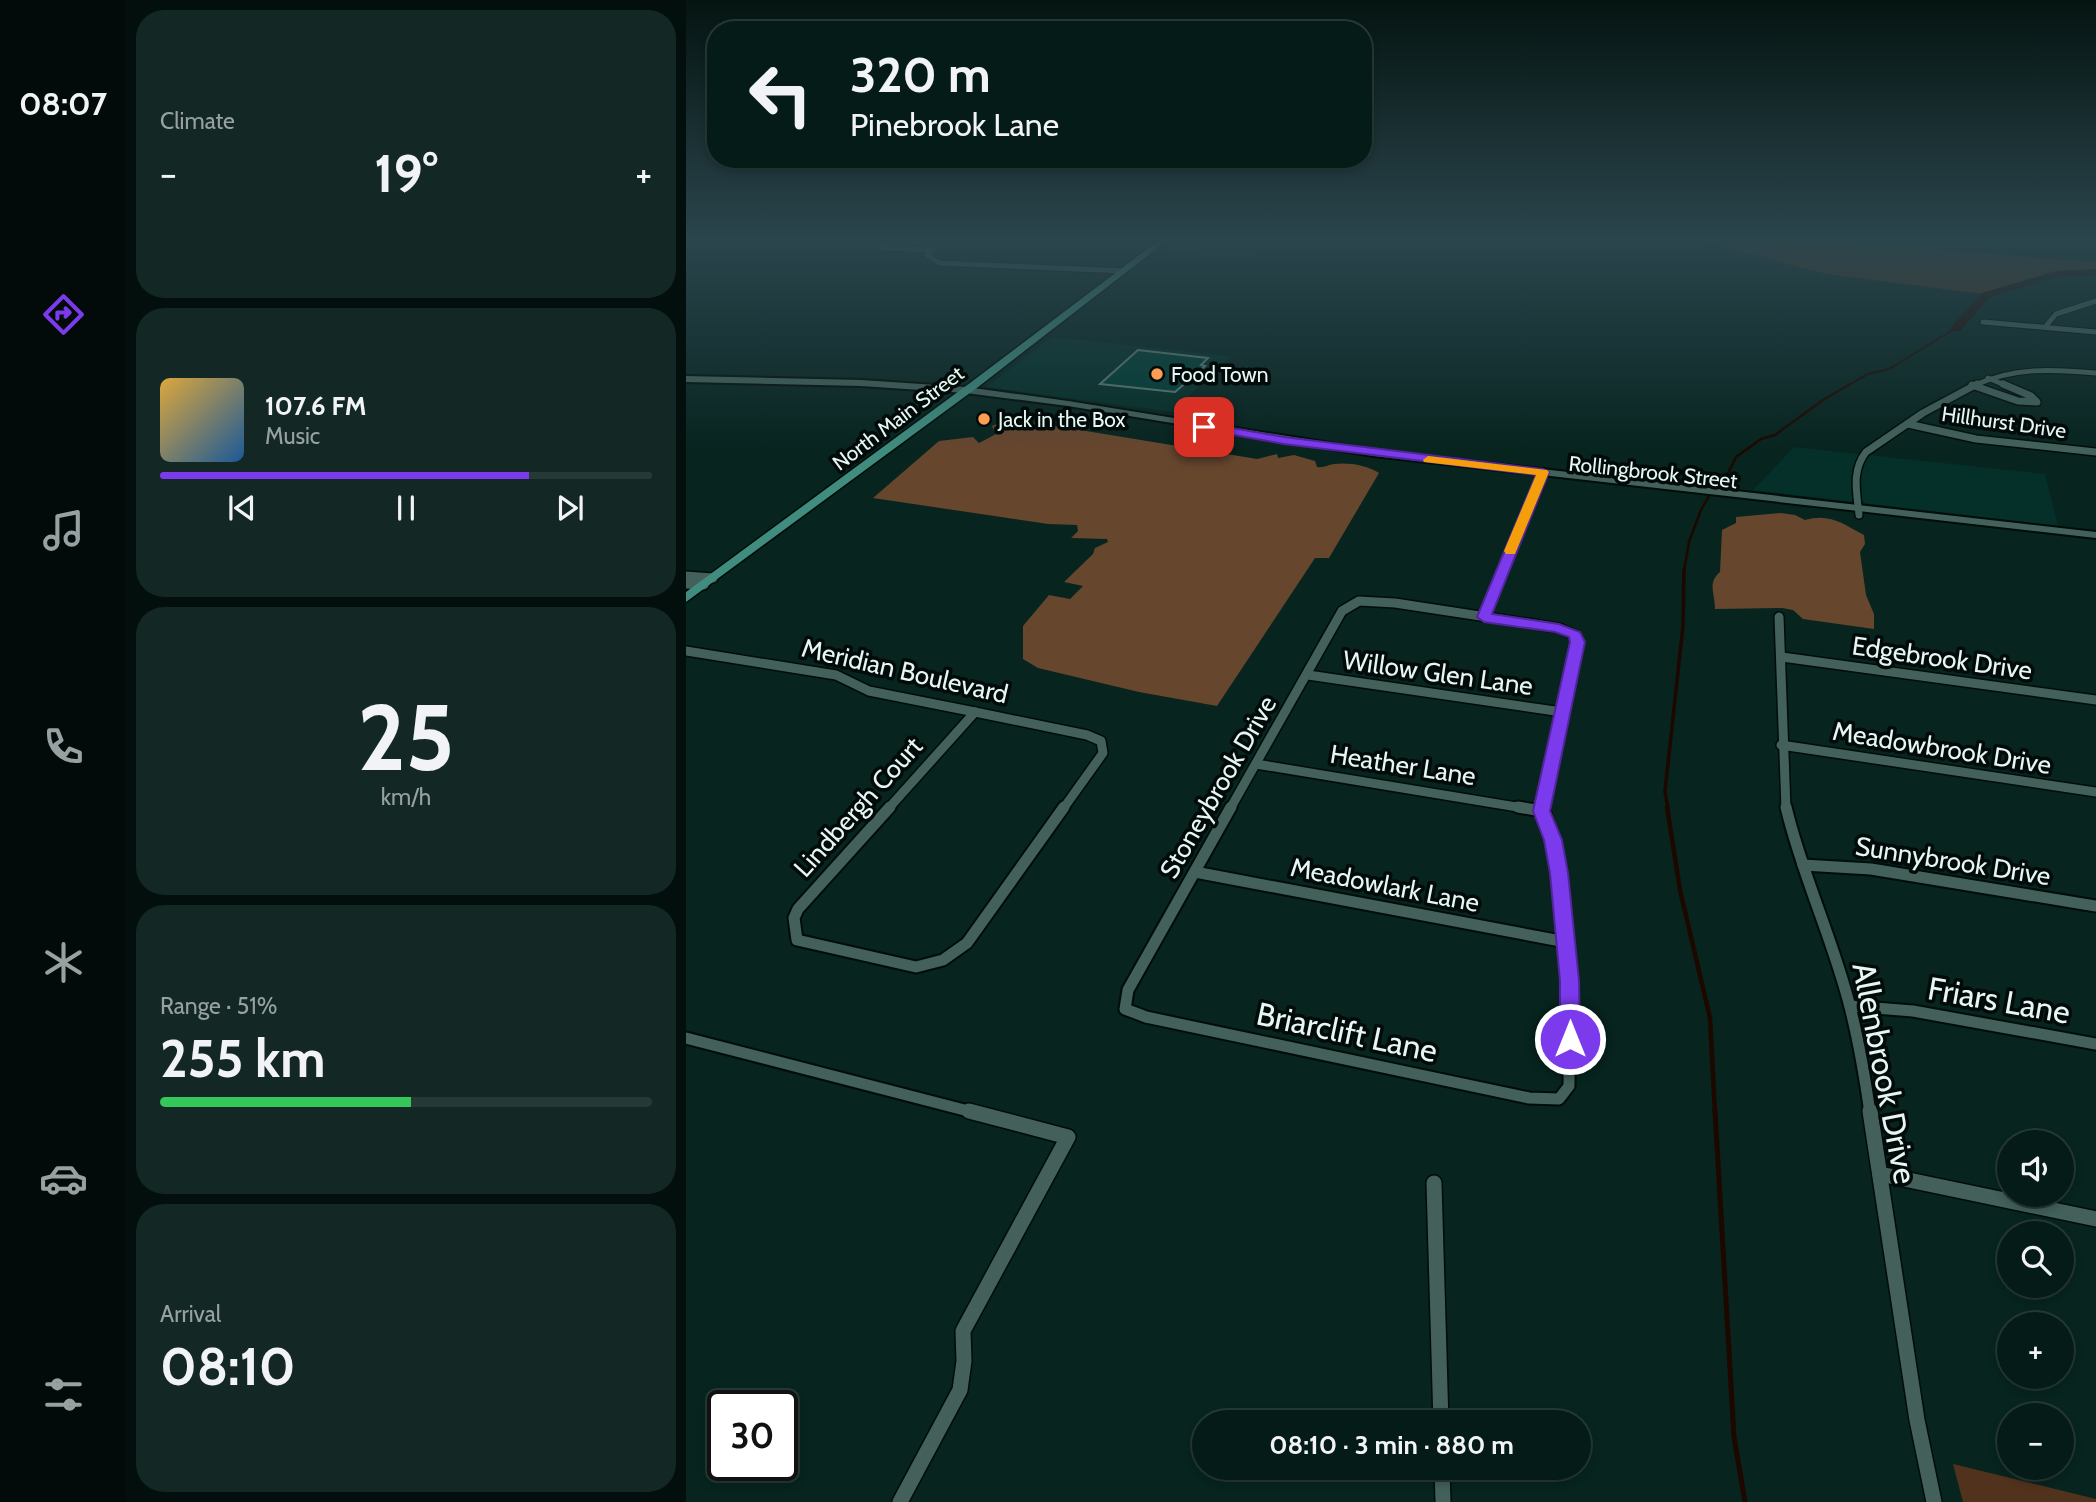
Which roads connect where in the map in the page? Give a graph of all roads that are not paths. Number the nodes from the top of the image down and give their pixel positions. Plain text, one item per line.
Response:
1 (1073, 310) edge
2 (2068, 310) edge
3 (1983, 322) dead end
4 (2046, 327) junction
5 (2096, 332) edge
6 (2096, 373) edge
7 (686, 379) edge
8 (1988, 379) junction
9 (764, 381) junction
10 (1972, 385) junction
11 (968, 390) junction
12 (958, 398) junction
13 (1908, 424) junction
14 (2096, 452) edge
15 (1542, 475) junction
16 (1859, 511) junction
17 (2016, 529) junction
18 (2096, 535) edge
19 (2096, 542) edge
20 (686, 576) edge
21 (708, 581) junction
22 (686, 584) edge
23 (686, 598) edge
24 (1484, 617) junction
25 (1779, 617) dead end
26 (686, 651) edge
27 (1782, 657) junction
28 (1308, 675) junction
29 (2096, 700) edge
30 (975, 712) junction
31 (1562, 712) junction
32 (1781, 744) junction
33 (1256, 764) junction
34 (2096, 792) edge
35 (1542, 811) junction
36 (1803, 865) junction
37 (1195, 872) junction
38 (2096, 906) edge
39 (1566, 942) junction
40 (948, 959) joint
41 (1850, 1006) junction
42 (1125, 1009) joint
43 (686, 1038) edge
44 (2096, 1044) edge
45 (1880, 1174) junction
46 (1434, 1183) dead end
47 (2096, 1219) edge
48 (1441, 1410) edge
49 (1442, 1480) edge
50 (900, 1502) edge
51 (1443, 1502) edge
52 (1934, 1502) edge

1 - 11 main road, North Main Street
2 - 4 street
3 - 4 street
4 - 5 street
6 - 8 street
7 - 9 main road
8 - 10 street
8 - 10 street
9 - 11 main road, Rollingbrook Street
9 - 12 main road, Rollingbrook Street
10 - 13 street
11 - 12 main road, North Main Street
11 - 15 main road, Rollingbrook Street
12 - 15 main road, Rollingbrook Street
12 - 21 main road, North Main Street
13 - 14 street, Hillhurst Drive
13 - 16 street
15 - 16 main road, Rollingbrook Street
15 - 24 street
16 - 17 main road, Rollingbrook Street
17 - 18 main road, Rollingbrook Street
17 - 19 main road, Rollingbrook Street
20 - 21 street
21 - 22 street
21 - 23 main road, North Main Street
24 - 28 street, Stoneybrook Drive
24 - 31 street
25 - 27 street, Allenbrook Drive
26 - 30 street, Meridian Boulevard
27 - 29 street, Edgebrook Drive
27 - 32 street, Allenbrook Drive
28 - 31 street, Willow Glen Lane
28 - 33 street, Stoneybrook Drive
30 - 40 street, Meridian Boulevard
30 - 40 street, Lindbergh Court
31 - 35 street
32 - 34 street, Meadowbrook Drive
32 - 36 street, Allenbrook Drive
33 - 35 street, Heather Lane
33 - 37 street, Stoneybrook Drive
35 - 39 street
36 - 38 street, Sunnybrook Drive
36 - 41 street, Allenbrook Drive
37 - 39 street, Meadowlark Lane
37 - 42 street, Stoneybrook Drive
39 - 42 street, Briarclift Lane
41 - 44 street, Friars Lane
41 - 45 street, Allenbrook Drive
43 - 50 street
45 - 47 street
45 - 52 street, Allenbrook Drive
46 - 48 street
49 - 51 street

